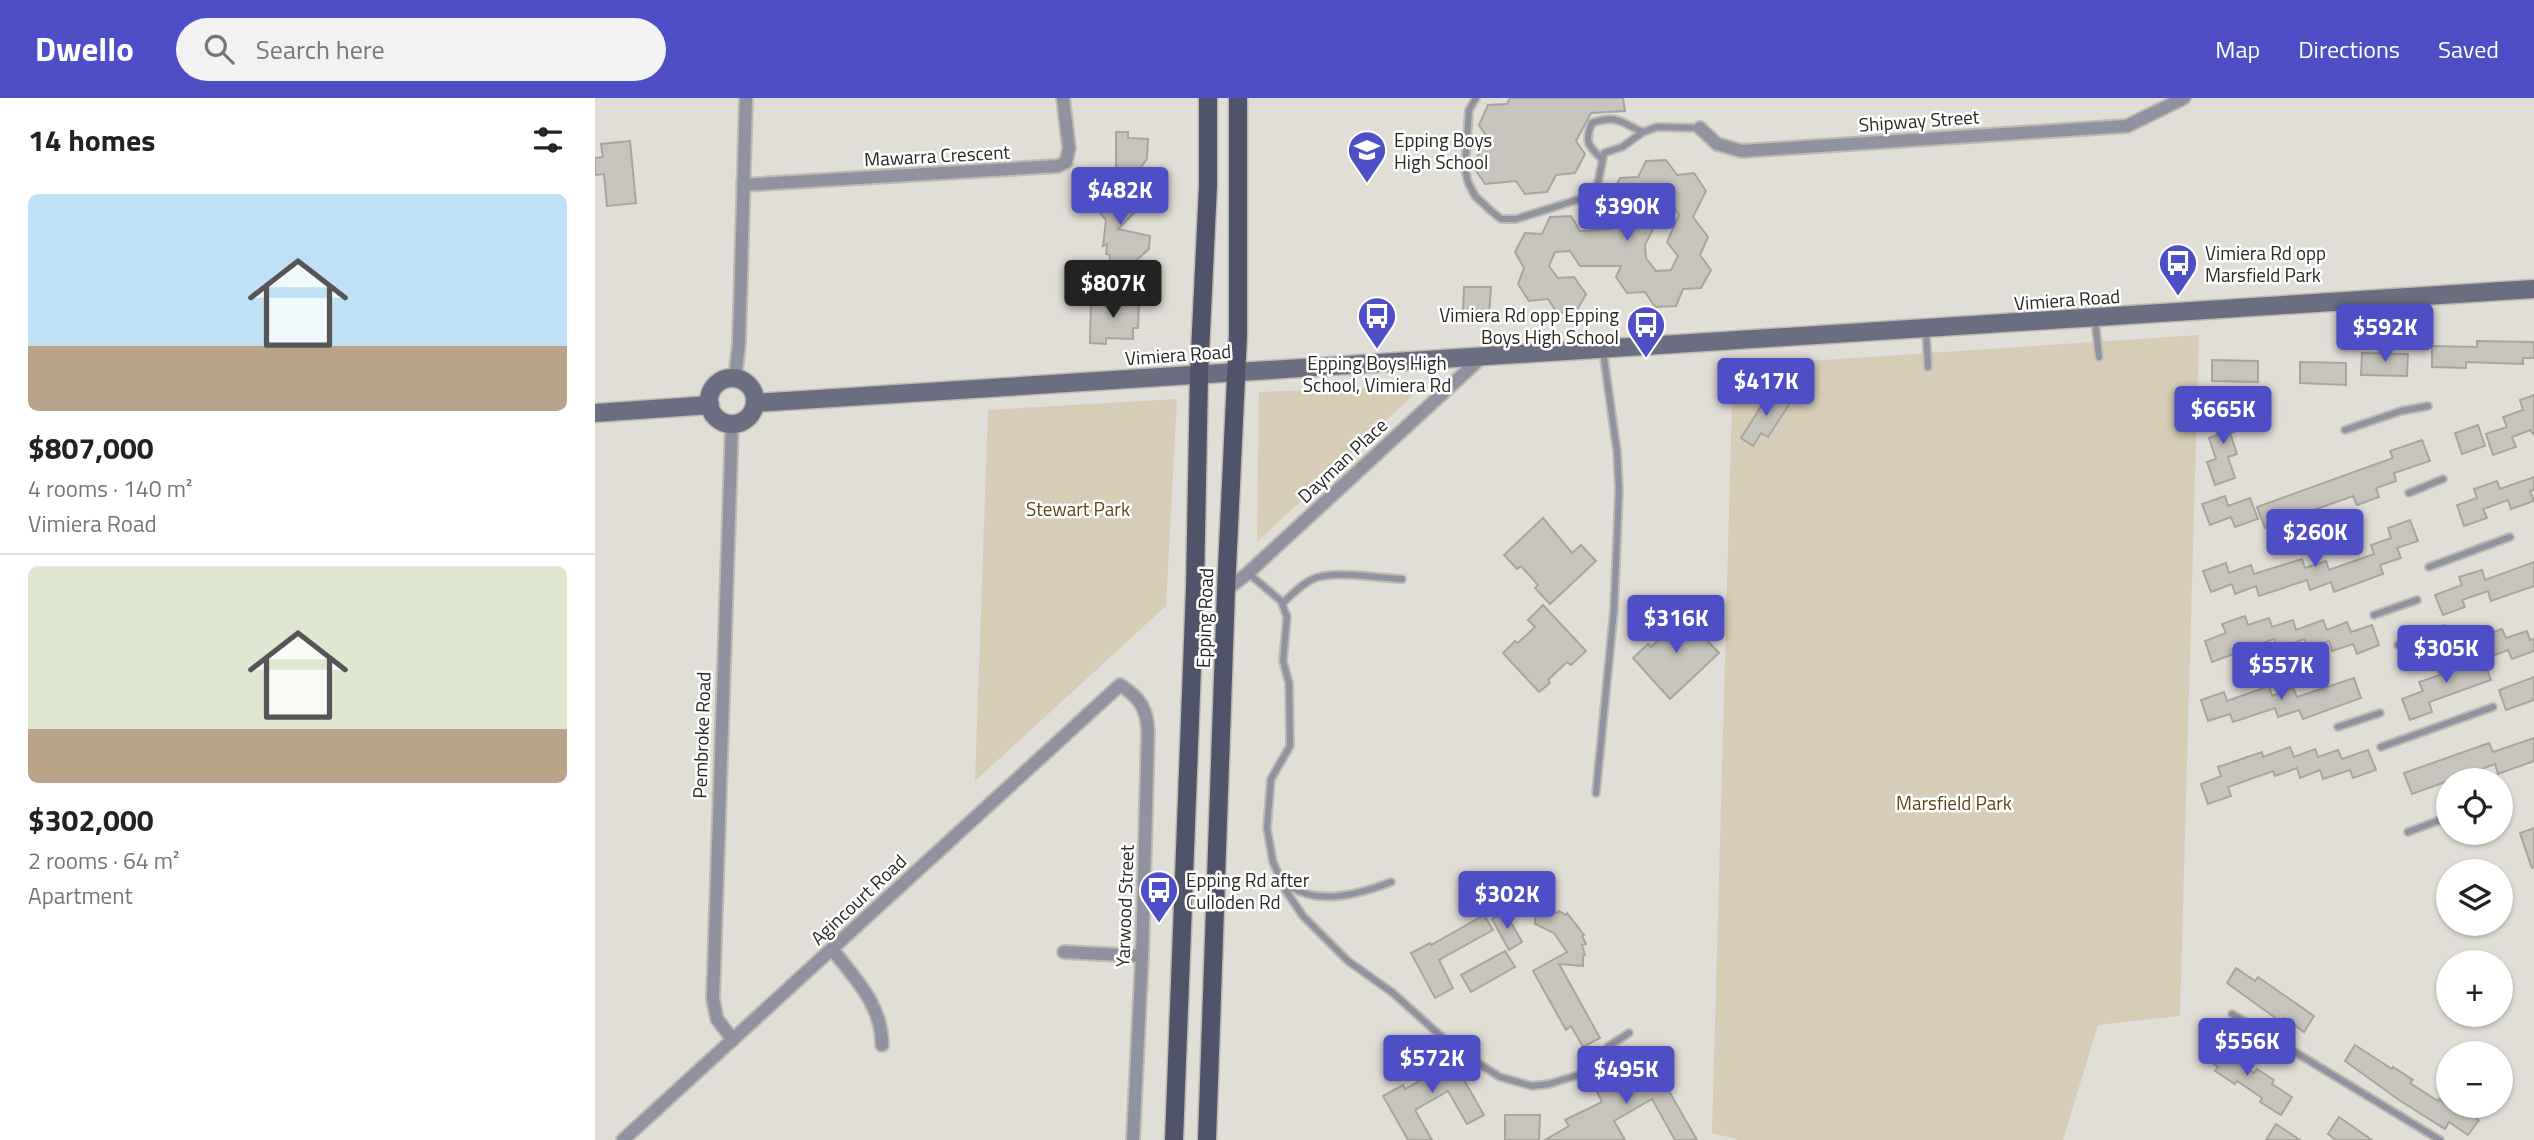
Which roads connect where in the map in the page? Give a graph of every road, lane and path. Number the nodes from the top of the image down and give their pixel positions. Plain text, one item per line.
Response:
1 (746, 98) edge
2 (1063, 98) edge
3 (1208, 98) edge
4 (1238, 98) edge
5 (1476, 98) edge
6 (2184, 98) edge
7 (1700, 128) joint
8 (1643, 132) junction
9 (1602, 159) junction
10 (743, 185) junction
11 (2534, 289) edge
12 (2095, 318) junction
13 (1926, 329) junction
14 (1603, 349) junction
15 (1483, 356) junction
16 (2099, 357) dead end
17 (1928, 367) dead end
18 (1237, 371) junction
19 (1199, 374) junction
20 (735, 379) junction
21 (755, 402) junction
22 (710, 405) junction
23 (2428, 406) dead end
24 (595, 413) edge
25 (732, 424) junction
26 (2345, 430) dead end
27 (2443, 479) dead end
28 (2409, 493) dead end
29 (2509, 537) dead end
30 (2428, 567) dead end
31 (1248, 573) junction
32 (1402, 579) dead end
33 (1226, 590) junction
34 (2417, 600) dead end
35 (1283, 603) junction
36 (2374, 615) dead end
37 (2444, 629) dead end
38 (2398, 645) dead end
39 (1120, 685) joint
40 (2493, 707) dead end
41 (2380, 713) dead end
42 (2338, 727) dead end
43 (2381, 747) dead end
44 (1595, 793) dead end
45 (2436, 822) edge
46 (2408, 832) dead end
47 (1391, 881) dead end
48 (1286, 891) junction
49 (832, 949) junction
50 (1064, 952) dead end
51 (1142, 956) junction
52 (2232, 1014) dead end
53 (1629, 1033) dead end
54 (733, 1040) junction
55 (882, 1045) dead end
56 (623, 1140) edge
57 (1133, 1140) edge
58 (1174, 1140) edge
59 (1207, 1140) edge
60 (2440, 1140) edge

1 - 10 street
2 - 10 street, Mawarra Crescent
3 - 19 main road, Epping Road
4 - 18 main road, Epping Road
5 - 9 lane
6 - 7 street, Shipway Street
7 - 8 lane
8 - 9 lane
8 - 9 lane
10 - 20 street
11 - 12 street, Vimiera Road
12 - 13 street, Vimiera Road
12 - 16 lane
13 - 14 street, Vimiera Road
13 - 17 lane
14 - 15 street, Vimiera Road
14 - 44 lane
15 - 18 street, Vimiera Road
15 - 31 street, Dayman Place
18 - 19 street, Vimiera Road
18 - 33 main road, Epping Road
19 - 21 street, Vimiera Road
19 - 58 main road, Epping Road
20 - 21 street
20 - 22 street
21 - 25 street
22 - 24 street
22 - 25 street
23 - 26 lane
25 - 54 street, Pembroke Road
27 - 28 lane
29 - 30 lane
31 - 33 street, Dayman Place
31 - 35 lane
32 - 35 lane
33 - 59 main road, Epping Road
34 - 36 lane
35 - 48 lane
37 - 38 lane
39 - 49 street, Agincourt Road
39 - 51 street, Yarwood Street
40 - 43 lane
41 - 42 lane
45 - 46 lane
47 - 48 lane
48 - 53 lane
49 - 54 street, Agincourt Road
49 - 55 street
50 - 51 street
51 - 57 street, Yarwood Street
52 - 60 lane
54 - 56 street, Agincourt Road

